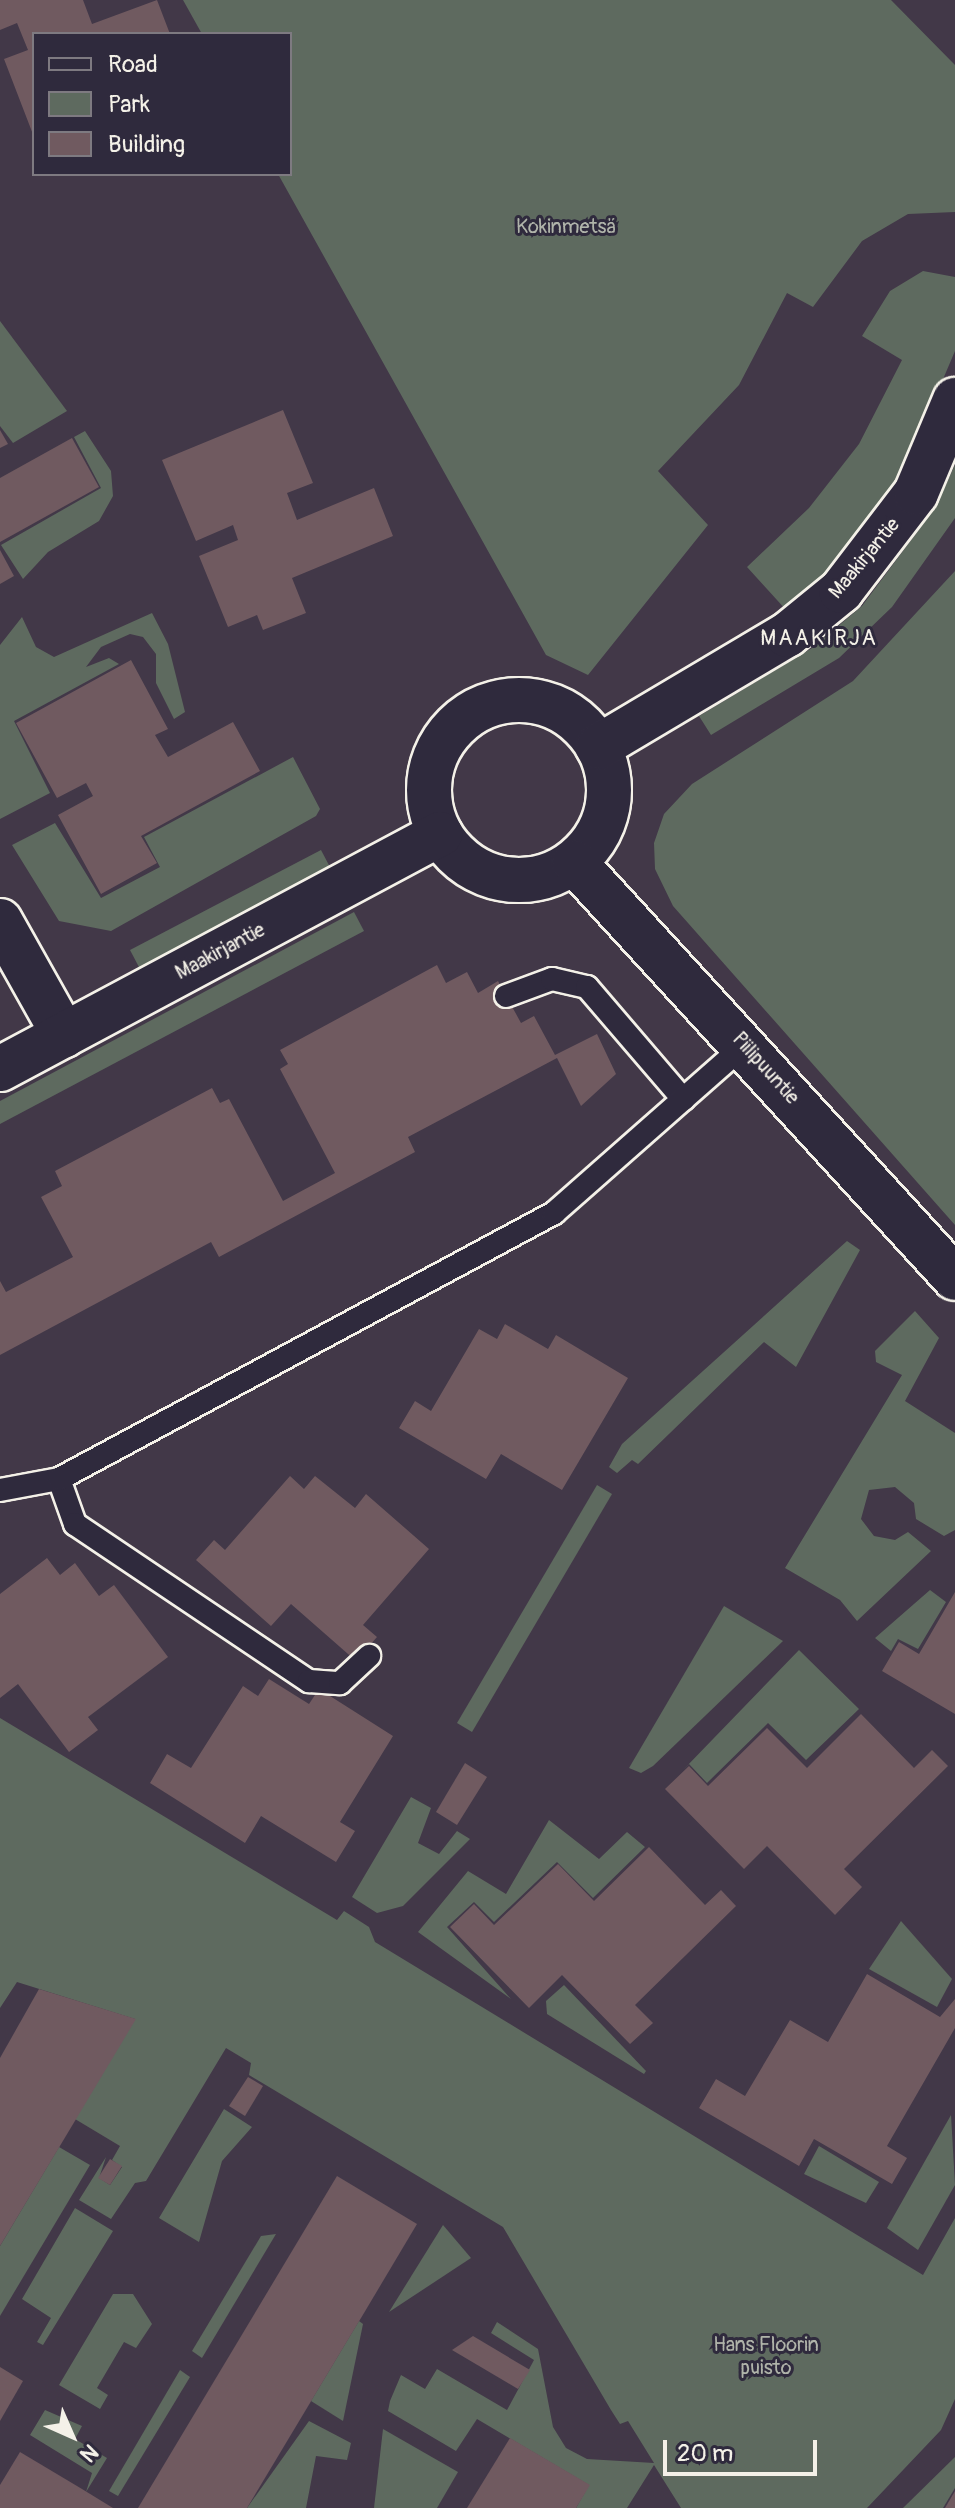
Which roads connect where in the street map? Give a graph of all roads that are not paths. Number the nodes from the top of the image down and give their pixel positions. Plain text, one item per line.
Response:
1 (955, 400) edge
2 (598, 747) junction
3 (440, 834) junction
4 (574, 862) junction
5 (0, 921) edge
6 (506, 996) dead end
7 (64, 1035) junction
8 (746, 1044) junction
9 (0, 1069) edge
10 (683, 1099) junction
11 (955, 1278) edge
12 (59, 1479) junction
13 (0, 1490) edge
14 (369, 1656) dead end

1 - 2 street, Maakirjantie
2 - 3 street
2 - 4 street
3 - 4 street
3 - 7 street, Maakirjantie
4 - 8 street, Piilipuuntie
5 - 7 street
6 - 10 lane
7 - 9 street, Maakirjantie
8 - 10 lane
8 - 11 street, Piilipuuntie
10 - 12 lane
12 - 13 lane
12 - 14 lane

